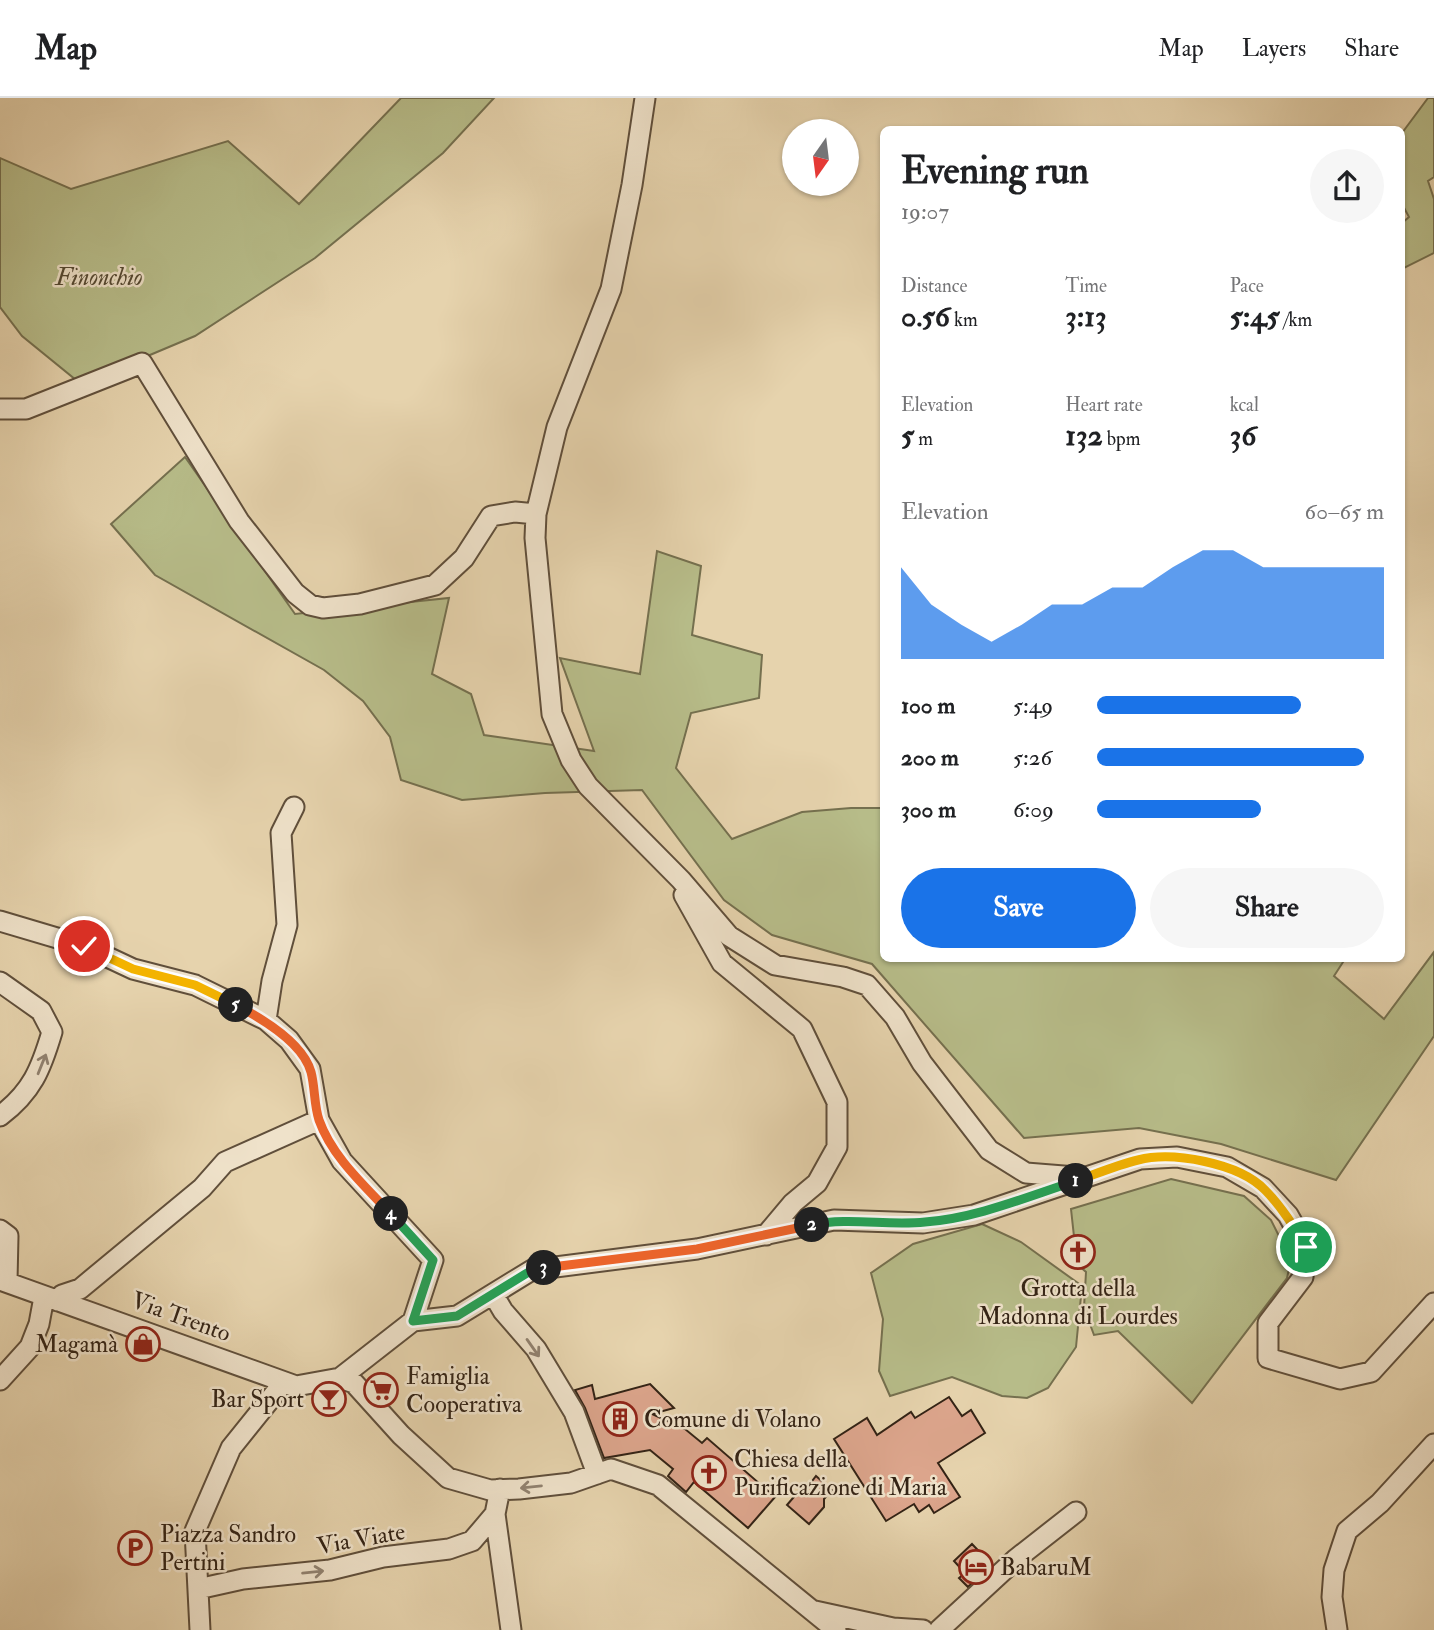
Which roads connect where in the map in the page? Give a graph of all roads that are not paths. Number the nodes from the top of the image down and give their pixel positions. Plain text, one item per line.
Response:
1 (645, 98) edge
2 (0, 409) edge
3 (536, 514) junction
4 (294, 807) dead end
5 (681, 880) junction
6 (0, 920) edge
7 (0, 982) edge
8 (266, 1020) junction
9 (0, 1116) edge
10 (319, 1120) junction
11 (1100, 1173) junction
12 (0, 1230) edge
13 (766, 1235) junction
14 (3, 1280) edge
15 (493, 1294) junction
16 (51, 1299) junction
17 (1434, 1303) edge
18 (413, 1321) junction
19 (340, 1378) junction
20 (0, 1380) edge
21 (284, 1382) junction
22 (1434, 1444) edge
23 (597, 1474) junction
24 (500, 1489) junction
25 (1076, 1512) dead end
26 (495, 1514) junction
27 (198, 1589) junction
28 (816, 1611) junction
29 (200, 1630) edge
30 (511, 1630) edge
31 (836, 1630) edge
32 (923, 1630) edge
33 (939, 1630) edge
34 (1337, 1630) edge

1 - 3 street
2 - 3 street
3 - 5 street
4 - 8 street
5 - 11 street
5 - 13 street
6 - 8 street
9 -> 7 street
8 - 10 street
10 - 16 street
10 - 18 street
11 - 13 street
11 - 17 street
12 - 14 street
13 - 15 street
14 - 16 street, Via Trento
15 - 18 street
15 -> 23 street
16 - 20 street
16 - 21 street, Via Trento
18 - 19 street
19 - 21 street, Via Trento
19 - 24 street
21 - 27 street
22 - 34 street
23 -> 24 street
23 - 28 street
24 - 26 street, Via Viate
25 - 33 street
27 -> 26 street, Via Viate
26 - 30 street
27 - 29 street
28 - 31 street
28 - 32 street

